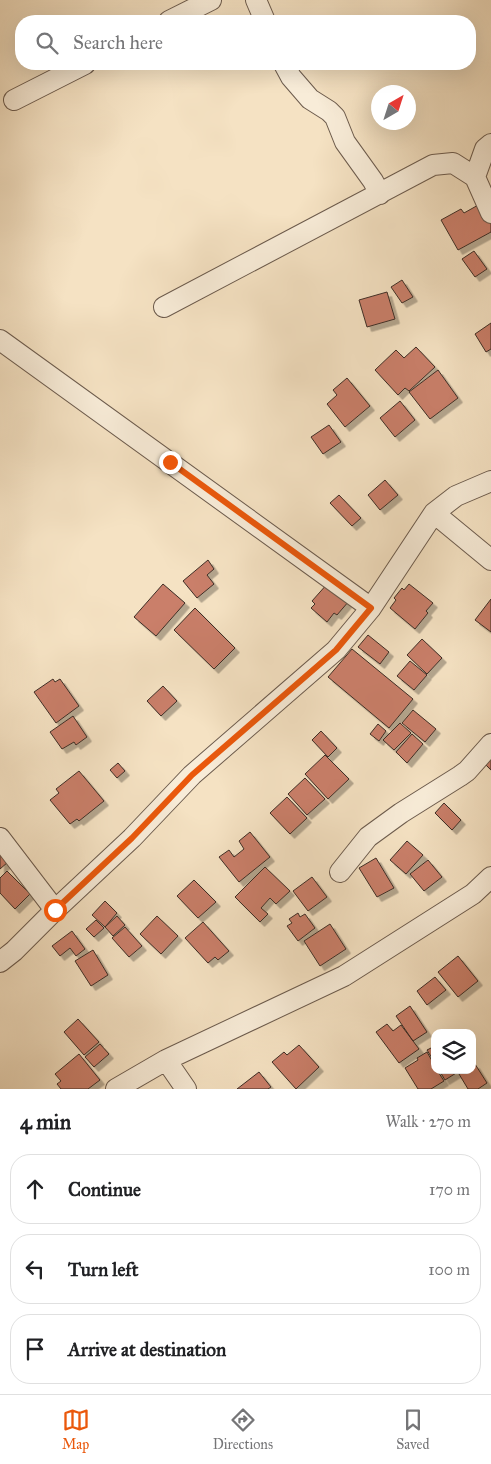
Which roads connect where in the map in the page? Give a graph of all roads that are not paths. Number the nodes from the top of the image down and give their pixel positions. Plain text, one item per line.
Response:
1 (211, 0) edge
2 (256, 0) edge
3 (181, 15) edge
4 (262, 15) edge
5 (73, 70) edge
6 (287, 70) edge
7 (14, 100) dead end
8 (491, 144) edge
9 (475, 177) junction
10 (380, 194) junction
11 (491, 213) edge
12 (164, 306) dead end
13 (0, 340) edge
14 (491, 481) edge
15 (434, 513) junction
16 (491, 560) edge
17 (371, 608) junction
18 (491, 744) edge
19 (0, 838) edge
20 (340, 872) dead end
21 (491, 877) edge
22 (55, 910) junction
23 (0, 962) edge
24 (166, 1060) junction
25 (116, 1089) edge
26 (186, 1089) edge

1 - 3 street
2 - 4 street
5 - 7 street
6 - 10 street
8 - 9 street
9 - 10 street
9 - 11 street
10 - 12 street
13 - 17 street
14 - 15 street
15 - 16 street
15 - 17 street
17 - 22 street
18 - 20 street
19 - 22 street
21 - 24 street
22 - 23 street
24 - 25 street
24 - 26 street

